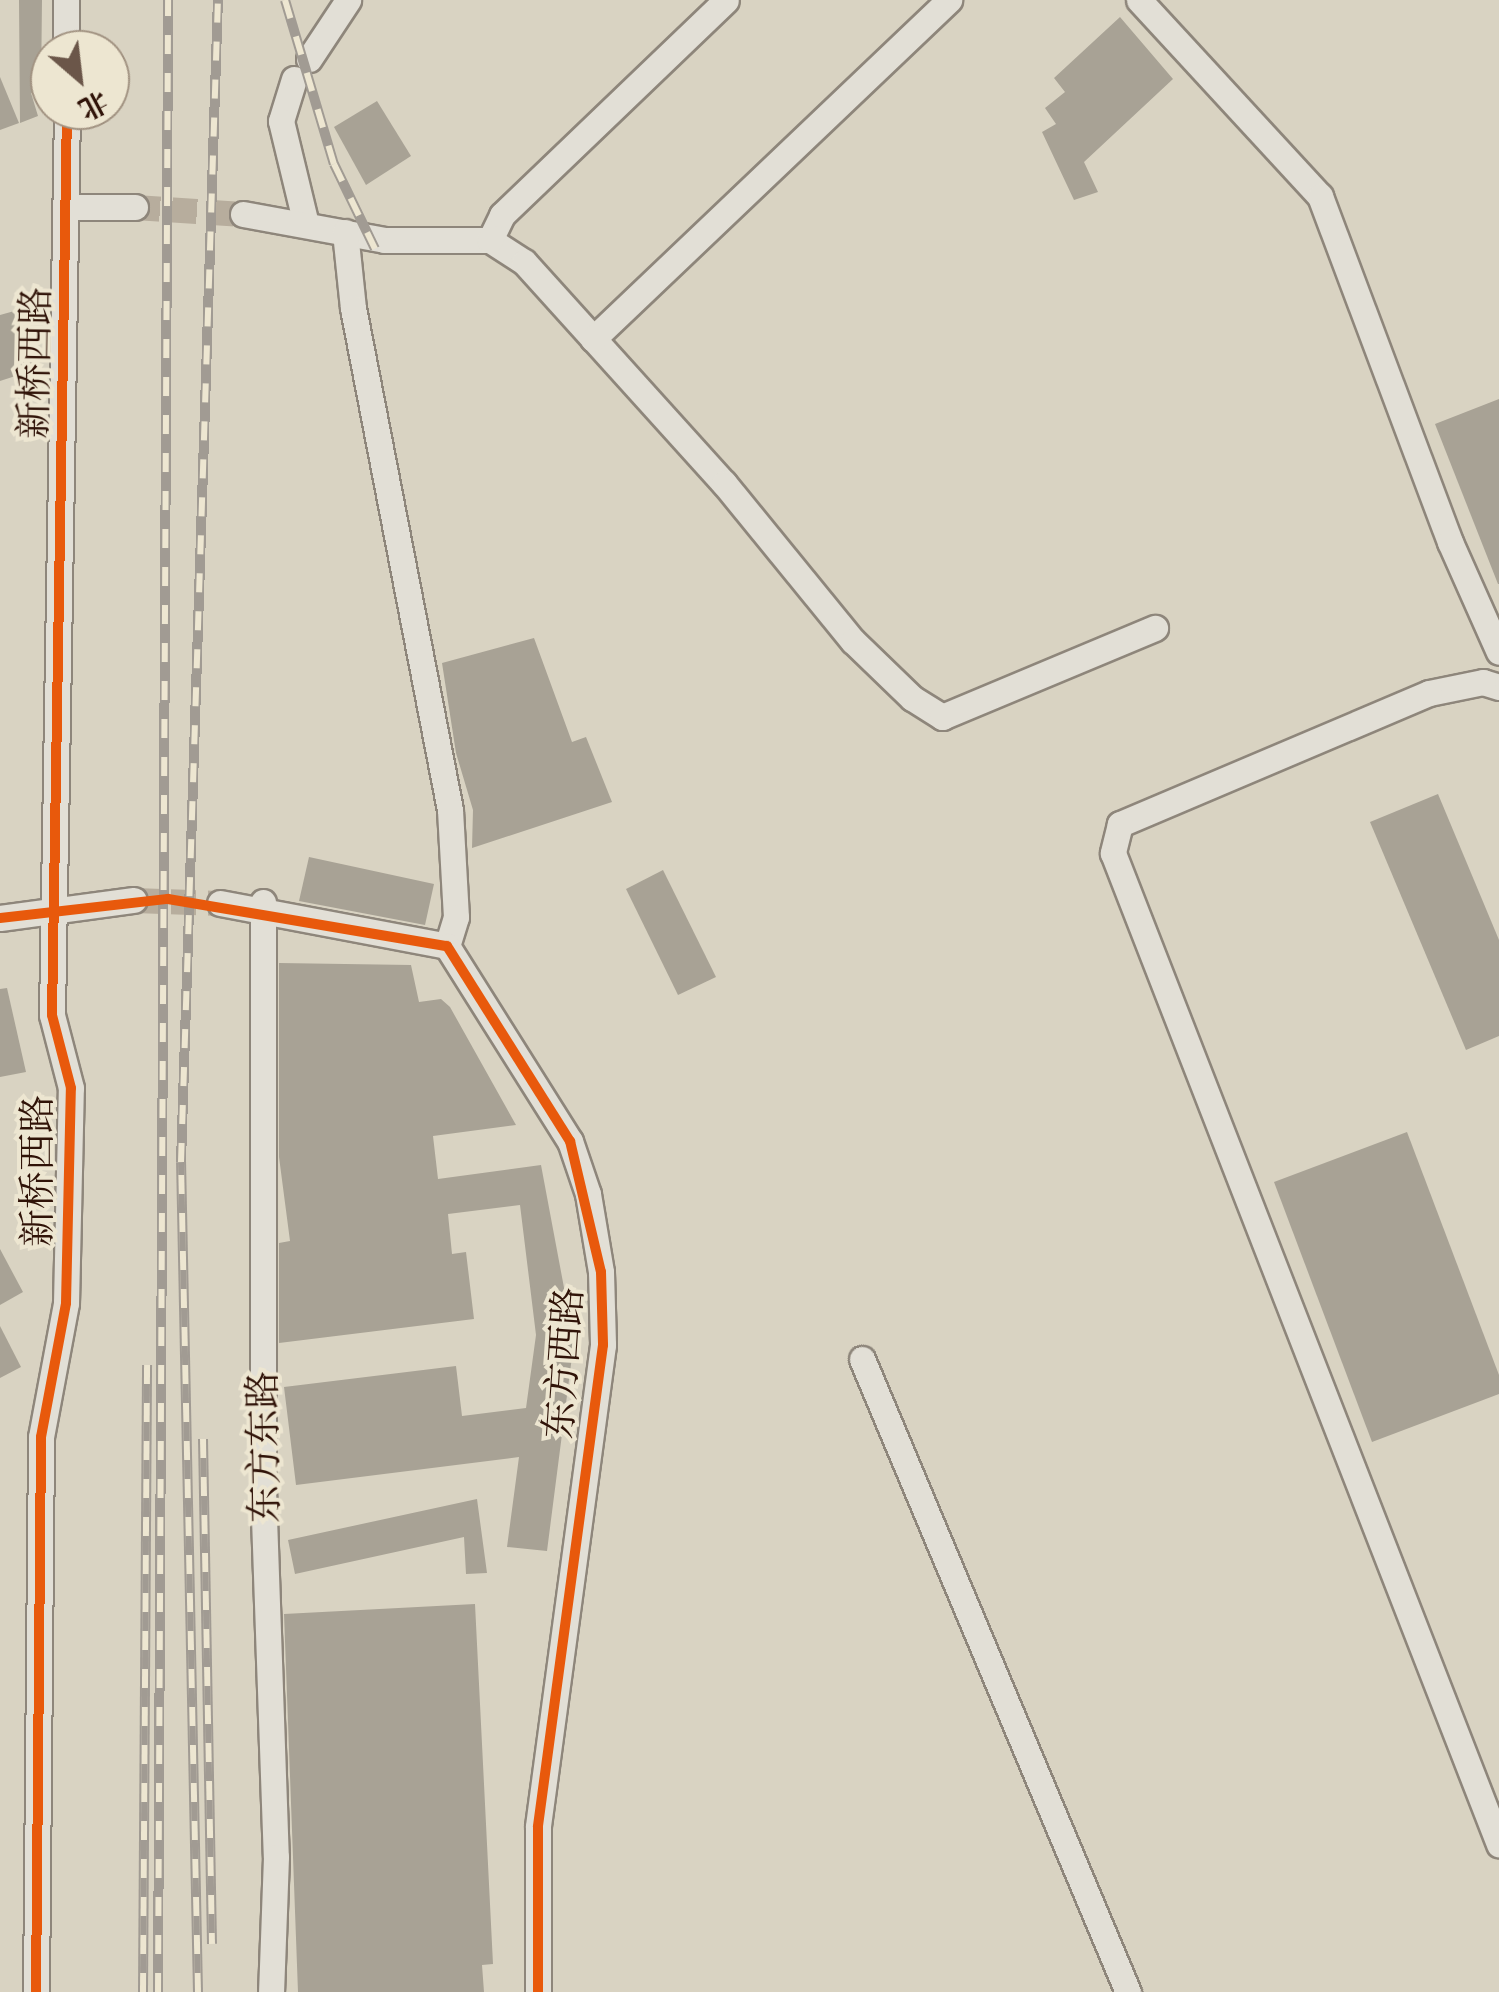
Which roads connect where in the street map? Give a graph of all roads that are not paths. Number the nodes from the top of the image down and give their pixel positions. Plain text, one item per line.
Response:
1 (66, 0) edge
2 (348, 0) edge
3 (726, 0) edge
4 (1139, 0) edge
5 (943, 5) edge
6 (66, 30) edge
7 (66, 130) edge
8 (67, 207) junction
9 (135, 207) tunnel mouth
10 (243, 214) tunnel mouth
11 (306, 224) junction
12 (344, 232) junction
13 (490, 240) junction
14 (593, 338) junction
15 (1155, 628) dead end
16 (1499, 652) edge
17 (1499, 687) edge
18 (134, 900) tunnel mouth
19 (220, 903) tunnel mouth
20 (263, 906) junction
21 (54, 910) junction
22 (0, 918) edge
23 (447, 946) junction
24 (862, 1359) dead end
25 (1499, 1844) edge
26 (36, 1992) edge
27 (271, 1992) edge
28 (538, 1992) edge
29 (1128, 1992) edge

1 - 6 street
2 - 11 street
3 - 13 street
4 - 16 street
5 - 14 street
7 - 8 street, 新桥西路
8 - 9 street
8 - 21 street, 新桥西路
10 - 11 street
11 - 12 street
12 - 13 street
12 - 23 street
13 - 14 street
14 - 15 street
17 - 25 street
18 - 21 street
19 - 20 street
20 - 23 street
20 - 27 street, 东方东路
21 - 22 street
21 - 26 street, 新桥西路
23 - 28 street, 东方西路
24 - 29 street

